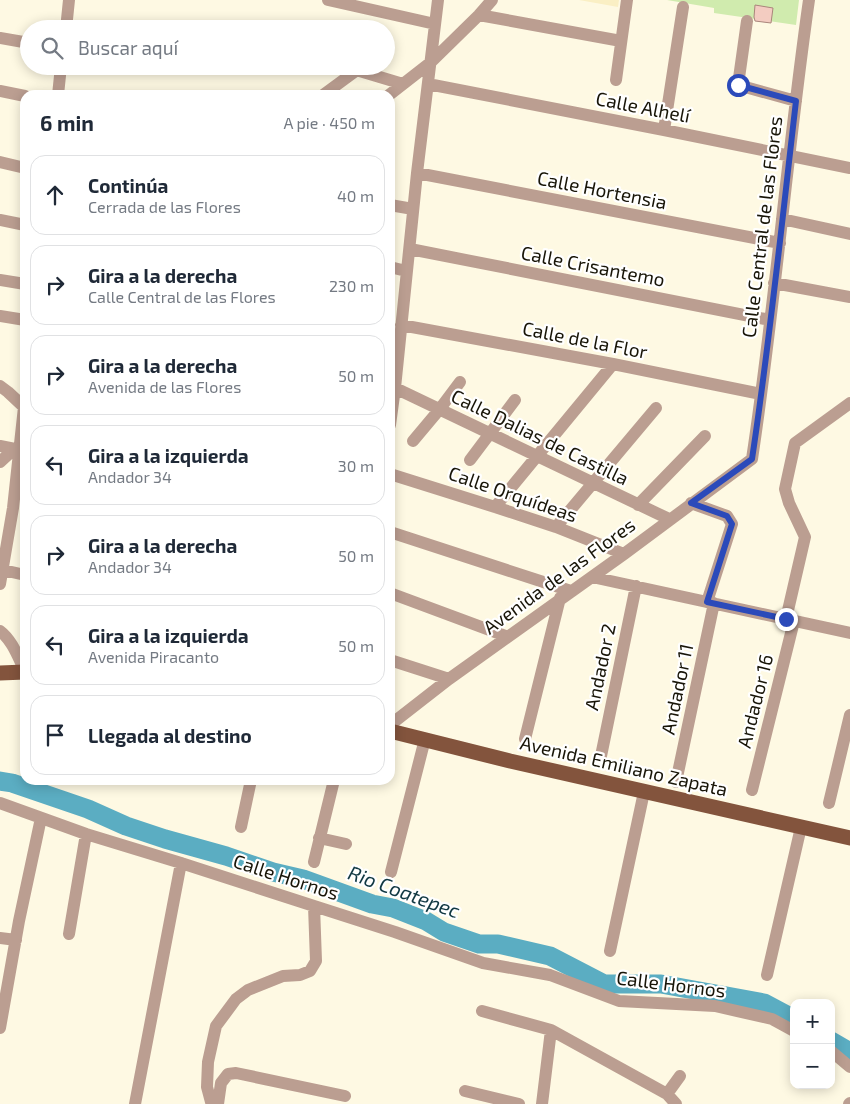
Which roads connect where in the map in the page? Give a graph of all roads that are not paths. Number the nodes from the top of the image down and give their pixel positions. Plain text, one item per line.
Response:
1 (69, 0) edge
2 (328, 0) edge
3 (438, 0) edge
4 (492, 0) edge
5 (627, 0) edge
6 (809, 0) edge
7 (683, 8) dead end
8 (479, 15) junction
9 (67, 20) edge
10 (747, 21) dead end
11 (435, 24) junction
12 (0, 38) edge
13 (20, 41) edge
14 (621, 41) junction
15 (430, 64) junction
16 (60, 75) edge
17 (350, 75) edge
18 (373, 75) edge
19 (616, 80) dead end
20 (403, 84) junction
21 (428, 84) junction
22 (59, 90) edge
23 (330, 90) edge
24 (395, 90) edge
25 (0, 91) edge
26 (20, 95) edge
27 (796, 101) junction
28 (664, 130) junction
29 (789, 156) junction
30 (0, 162) edge
31 (20, 167) edge
32 (850, 168) edge
33 (418, 173) junction
34 (395, 206) edge
35 (414, 210) junction
36 (782, 219) junction
37 (0, 220) edge
38 (20, 224) edge
39 (850, 234) edge
40 (780, 243) junction
41 (410, 249) junction
42 (395, 269) edge
43 (406, 271) junction
44 (0, 280) edge
45 (20, 283) edge
46 (774, 283) junction
47 (850, 298) edge
48 (0, 316) edge
49 (20, 319) edge
50 (770, 320) junction
51 (397, 330) edge
52 (395, 353) edge
53 (614, 364) junction
54 (460, 382) dead end
55 (0, 386) edge
56 (395, 389) edge
57 (761, 394) junction
58 (20, 400) edge
59 (515, 400) dead end
60 (656, 408) dead end
61 (847, 409) edge
62 (439, 410) junction
63 (491, 434) junction
64 (705, 436) dead end
65 (413, 441) dead end
66 (0, 446) edge
67 (19, 450) edge
68 (537, 456) junction
69 (752, 459) joint
70 (470, 460) dead end
71 (0, 462) edge
72 (395, 476) edge
73 (593, 483) junction
74 (691, 503) junction
75 (638, 505) junction
76 (495, 507) junction
77 (19, 509) edge
78 (669, 519) junction
79 (556, 527) junction
80 (395, 534) edge
81 (624, 554) junction
82 (2, 562) edge
83 (20, 572) edge
84 (592, 577) junction
85 (0, 584) edge
86 (636, 586) junction
87 (571, 591) junction
88 (395, 595) edge
89 (560, 598) junction
90 (711, 603) junction
91 (790, 620) junction
92 (0, 631) edge
93 (850, 633) edge
94 (508, 637) junction
95 (20, 661) edge
96 (395, 662) edge
97 (20, 671) edge
98 (0, 673) edge
99 (449, 679) junction
100 (850, 715) edge
101 (395, 720) edge
102 (395, 732) edge
103 (425, 739) junction
104 (525, 739) dead end
105 (601, 756) dead end
106 (676, 782) dead end
107 (250, 785) edge
108 (333, 785) edge
109 (752, 790) dead end
110 (644, 792) junction
111 (0, 803) edge
112 (829, 803) dead end
113 (41, 818) junction
114 (241, 827) dead end
115 (802, 827) junction
116 (86, 834) junction
117 (319, 838) junction
118 (850, 838) edge
119 (346, 844) dead end
120 (314, 862) dead end
121 (181, 863) junction
122 (391, 872) dead end
123 (314, 906) junction
124 (69, 934) dead end
125 (0, 938) edge
126 (16, 940) junction
127 (610, 951) dead end
128 (767, 975) dead end
129 (482, 1011) dead end
130 (0, 1028) edge
131 (790, 1029) edge
132 (551, 1030) junction
133 (835, 1054) edge
134 (850, 1067) edge
135 (680, 1076) dead end
136 (465, 1092) dead end
137 (667, 1094) junction
138 (345, 1096) dead end
139 (135, 1104) edge
140 (214, 1104) edge
141 (218, 1104) edge
142 (520, 1104) edge
143 (542, 1104) edge
144 (676, 1104) edge

1 - 9 street
2 - 11 street
3 - 11 street
4 - 8 street
5 - 14 street
6 - 27 street, Calle Central de las Flores
7 - 28 street
8 - 14 street
8 - 15 street
10 - 27 street
11 - 15 street
12 - 13 street
14 - 19 street
15 - 20 street
15 - 21 street
16 - 22 street
17 - 23 street
18 - 20 street
20 - 24 street
21 - 28 street, Calle Alhelí
21 - 33 street
25 - 26 street
27 - 29 street, Calle Central de las Flores
28 - 29 street, Calle Alhelí
29 - 32 street, Calle Alhelí
29 - 36 street, Calle Central de las Flores
30 - 31 street
33 - 35 street
33 - 40 street, Calle Hortensia
34 - 35 street
35 - 41 street
36 - 39 street
36 - 40 street, Calle Central de las Flores
37 - 38 street
40 - 46 street, Calle Central de las Flores
41 - 43 street
41 - 50 street, Calle Crisantemo
42 - 43 street
43 - 51 street
44 - 45 street
46 - 47 street
46 - 50 street, Calle Central de las Flores
48 - 49 street
50 - 57 street, Calle Central de las Flores
51 - 52 street
51 - 53 street, Calle de la Flor
53 - 57 street, Calle de la Flor
53 - 68 street
54 - 62 street
55 - 58 street
56 - 62 street, Calle Dalias de Castilla
57 - 69 street, Calle Central de las Flores
59 - 63 street
60 - 73 street
61 - 91 street, Andador 16
62 - 63 street, Calle Dalias de Castilla
62 - 65 street
63 - 68 street, Calle Dalias de Castilla
63 - 70 street
64 - 75 street
66 - 67 street
67 - 71 street
67 - 77 street
68 - 73 street, Calle Dalias de Castilla
68 - 76 street
69 - 74 street, Avenida de las Flores
72 - 76 street, Calle Orquídeas
73 - 75 street, Calle Dalias de Castilla
73 - 79 street
74 - 78 street, Avenida de las Flores
74 - 90 street, Andador 11
75 - 78 street, Calle Dalias de Castilla
76 - 79 street, Calle Orquídeas
77 - 82 street
78 - 81 street, Avenida de las Flores
79 - 81 street, Calle Orquídeas
80 - 87 street
81 - 84 street, Avenida de las Flores
82 - 83 street
82 - 85 street
84 - 86 street
84 - 87 street, Avenida de las Flores
86 - 90 street
86 - 105 street, Andador 2
87 - 89 street, Avenida de las Flores
88 - 94 street
89 - 94 street, Avenida de las Flores
89 - 104 street
90 - 91 street
90 - 106 street, Andador 11
91 - 93 street
91 - 109 street, Andador 16
92 - 95 street
94 - 99 street, Avenida de las Flores
96 - 99 street
97 - 98 main road
99 - 101 street, Avenida de las Flores
100 - 112 street
102 - 103 main road, Avenida Emiliano Zapata
103 - 110 main road, Avenida Emiliano Zapata
103 - 122 street
107 - 114 street
108 - 117 street
110 - 115 main road, Avenida Emiliano Zapata
110 - 127 street
111 - 113 street, Calle Hornos
113 - 116 street, Calle Hornos
113 - 126 street
115 - 118 main road, Avenida Emiliano Zapata
115 - 128 street
116 - 121 street, Calle Hornos
116 - 124 street
117 - 119 street
117 - 120 street
121 - 123 street, Calle Hornos
121 - 139 street
123 - 131 street, Calle Hornos
123 - 140 street
125 - 126 street
126 - 130 street
129 - 132 street
132 - 137 street
132 - 143 street
133 - 134 street
135 - 137 street
136 - 142 street
137 - 144 street
138 - 141 street

